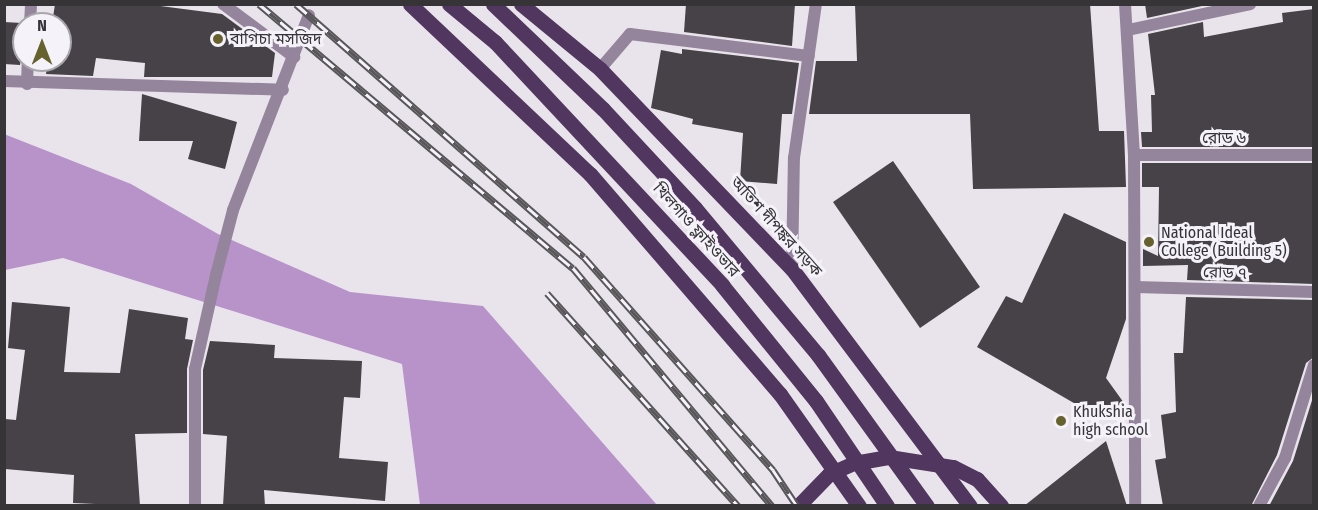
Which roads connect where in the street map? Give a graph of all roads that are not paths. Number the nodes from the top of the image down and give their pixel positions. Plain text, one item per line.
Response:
1 (224, 4) edge
2 (410, 4) edge
3 (449, 4) edge
4 (493, 4) edge
5 (521, 4) edge
6 (816, 4) edge
7 (1125, 4) edge
8 (1250, 4) edge
9 (309, 15) dead end
10 (1128, 30) junction
11 (809, 56) junction
12 (294, 57) junction
13 (600, 69) junction
14 (28, 72) edge
15 (4, 81) edge
16 (27, 84) junction
17 (283, 90) junction
18 (1134, 155) junction
19 (1314, 155) edge
20 (792, 269) junction
21 (1135, 287) junction
22 (1314, 292) edge
23 (1314, 365) edge
24 (195, 506) edge
25 (798, 506) edge
26 (859, 506) edge
27 (887, 506) edge
28 (927, 506) edge
29 (970, 506) edge
30 (1001, 506) edge
31 (1135, 506) edge
32 (1259, 506) edge

1 - 12 street
2 - 26 main road
3 - 27 main road, খিলগাও ফ্লাইওভার
4 - 28 main road, খিলগাও ফ্লাইওভার
5 - 13 main road, অতিশ দীপঙ্কর সড়ক
6 - 11 street
7 - 10 street
8 - 10 street
9 - 12 street
10 - 18 street
11 - 13 street
11 - 20 street
12 - 17 street
13 - 20 main road, অতিশ দীপঙ্কর সড়ক
14 - 16 street
15 - 16 street
16 - 17 street
17 - 24 street
18 - 19 street, রোড ৬
18 - 21 street
20 - 29 main road, অতিশ দীপঙ্কর সড়ক
21 - 22 street, রোড ৭
21 - 31 street
23 - 32 street
25 - 30 main road

